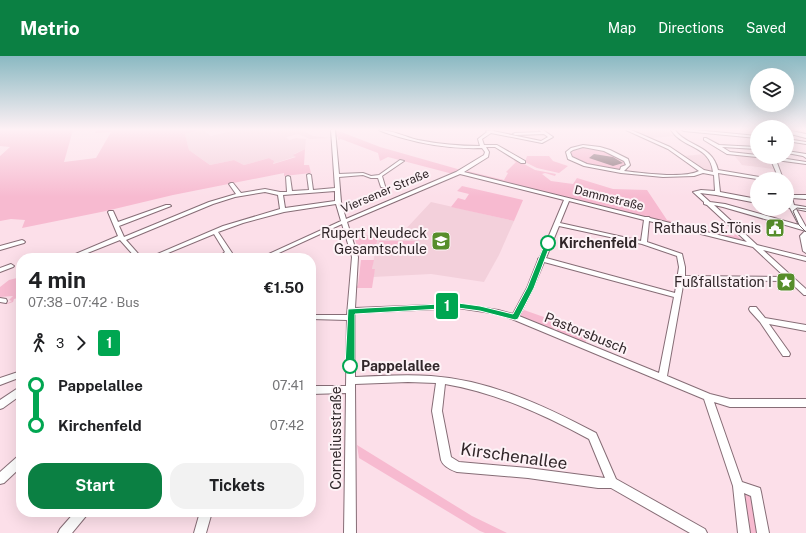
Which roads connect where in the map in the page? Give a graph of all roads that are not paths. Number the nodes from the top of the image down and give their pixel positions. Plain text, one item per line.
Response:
1 (335, 152) edge
2 (487, 152) edge
3 (507, 152) edge
4 (568, 152) edge
5 (612, 152) edge
6 (675, 152) edge
7 (706, 152) edge
8 (728, 152) edge
9 (794, 153) edge
10 (750, 155) edge
11 (806, 157) edge
12 (402, 161) dead end
13 (794, 161) edge
14 (523, 162) dead end
15 (806, 163) edge
16 (702, 171) junction
17 (460, 172) junction
18 (621, 172) junction
19 (716, 172) junction
20 (309, 175) dead end
21 (338, 176) junction
22 (380, 176) junction
23 (288, 177) dead end
24 (750, 177) edge
25 (232, 184) dead end
26 (384, 186) dead end
27 (338, 189) junction
28 (312, 190) junction
29 (290, 193) junction
30 (239, 194) junction
31 (280, 194) junction
32 (717, 194) junction
33 (794, 195) edge
34 (806, 197) edge
35 (567, 199) junction
36 (750, 200) edge
37 (338, 202) junction
38 (706, 203) junction
39 (168, 206) dead end
40 (794, 208) edge
41 (806, 209) edge
42 (283, 210) junction
43 (111, 212) dead end
44 (794, 213) edge
45 (647, 218) junction
46 (343, 221) junction
47 (556, 224) junction
48 (116, 225) junction
49 (804, 229) edge
50 (215, 231) junction
51 (122, 238) junction
52 (22, 242) dead end
53 (644, 243) junction
54 (752, 245) junction
55 (0, 248) edge
56 (806, 251) edge
57 (82, 253) edge
58 (135, 253) edge
59 (163, 253) edge
60 (230, 253) edge
61 (274, 253) edge
62 (541, 259) junction
63 (806, 259) edge
64 (11, 266) dead end
65 (0, 270) edge
66 (681, 278) junction
67 (789, 279) junction
68 (806, 293) edge
69 (678, 296) junction
70 (753, 309) dead end
71 (351, 314) junction
72 (316, 317) edge
73 (515, 318) junction
74 (763, 320) junction
75 (806, 328) edge
76 (786, 354) dead end
77 (16, 376) edge
78 (662, 378) junction
79 (441, 380) junction
80 (0, 382) edge
81 (350, 385) junction
82 (316, 389) edge
83 (16, 394) edge
84 (708, 397) junction
85 (806, 403) edge
86 (0, 405) edge
87 (16, 465) edge
88 (0, 479) edge
89 (612, 483) junction
90 (738, 486) junction
91 (78, 517) edge
92 (205, 517) edge
93 (64, 533) edge
94 (200, 533) edge
95 (350, 533) edge
96 (701, 533) edge
97 (744, 533) edge
98 (763, 533) edge

1 - 21 street, Corneliusstraße
2 - 17 street, Viersener Straße
3 - 14 street
4 - 18 street
5 - 18 street
6 - 16 street
7 - 19 street
8 - 10 street
9 - 11 street
12 - 22 street
13 - 15 street
16 - 18 street
16 - 19 street
17 - 35 street, Dammstraße
17 - 46 street, Viersener Straße
19 - 24 street
19 - 32 street
20 - 28 street
21 - 22 street
21 - 27 street, Corneliusstraße
22 - 26 street
23 - 29 street
25 - 30 street
27 - 28 street
27 - 37 street, Corneliusstraße
28 - 29 street
29 - 31 street
30 - 31 street
30 - 51 street
31 - 42 street
32 - 36 street
32 - 38 street
33 - 34 street
35 - 45 street, Dammstraße
35 - 47 street
37 - 42 street
37 - 46 street, Corneliusstraße
38 - 49 street
38 - 54 street
39 - 48 street
40 - 41 street
42 - 50 street
43 - 48 street
44 - 49 street
45 - 53 street
45 - 54 street, Dammstraße
46 - 61 street, Viersener Straße
46 - 71 street, Corneliusstraße
47 - 53 street
47 - 62 street
48 - 51 street
49 - 56 street
50 - 59 street
50 - 60 street
51 - 57 street
51 - 58 street
52 - 55 street
53 - 66 street
54 - 63 street, Dammstraße
54 - 67 street
62 - 69 street
62 - 73 street
64 - 65 street
66 - 67 street
66 - 69 street
67 - 68 street
69 - 78 street
70 - 74 street
71 - 72 street, Pastorsbusch
71 - 73 street, Pastorsbusch
71 - 81 street, Corneliusstraße
73 - 78 street, Pastorsbusch
74 - 75 street
74 - 76 street
77 - 80 street
78 - 84 street, Pastorsbusch
79 - 81 street
79 - 89 street
79 - 89 street, Kirschenallee
81 - 82 street
81 - 95 street, Corneliusstraße
83 - 86 street
84 - 85 street, Pastorsbusch
84 - 90 street
87 - 88 street
89 - 96 street
90 - 97 street
90 - 98 street
91 - 93 street
92 - 94 street

